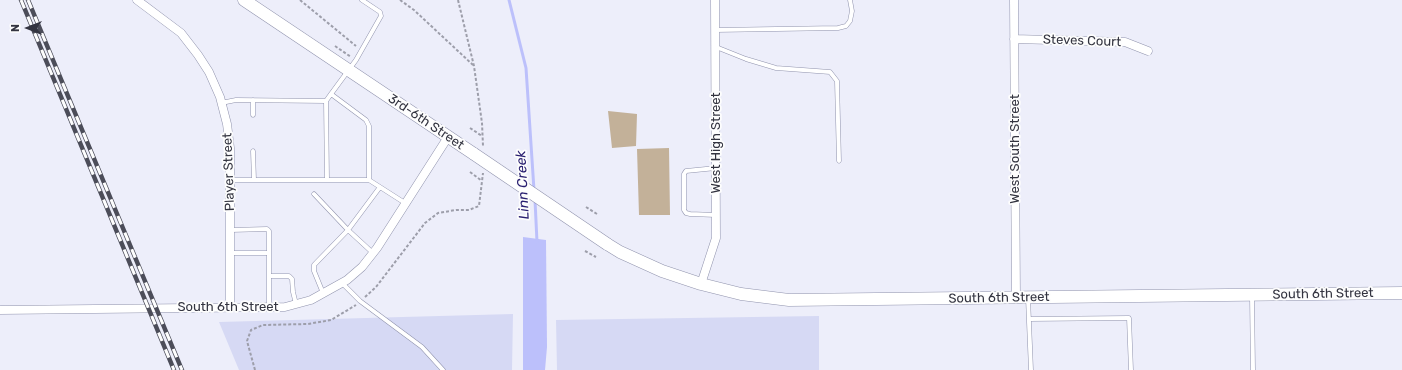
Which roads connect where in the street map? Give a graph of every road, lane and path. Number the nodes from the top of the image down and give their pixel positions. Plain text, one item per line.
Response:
1 (137, 0) edge
2 (244, 0) edge
3 (300, 0) edge
4 (362, 0) edge
5 (400, 0) edge
6 (458, 0) edge
7 (715, 0) edge
8 (850, 0) edge
9 (1014, 0) edge
10 (716, 30) junction
11 (1014, 39) junction
12 (716, 47) junction
13 (361, 50) junction
14 (1148, 51) dead end
15 (349, 70) junction
16 (331, 94) junction
17 (253, 100) junction
18 (326, 101) junction
19 (221, 103) junction
20 (253, 115) dead end
21 (470, 128) dead end
22 (448, 137) junction
23 (483, 137) dead end
24 (253, 152) dead end
25 (839, 161) dead end
26 (716, 168) junction
27 (470, 172) dead end
28 (230, 180) junction
29 (254, 180) junction
30 (327, 180) junction
31 (369, 180) junction
32 (482, 182) dead end
33 (380, 187) junction
34 (314, 194) dead end
35 (405, 204) junction
36 (586, 207) dead end
37 (597, 214) dead end
38 (716, 215) junction
39 (231, 230) junction
40 (348, 230) junction
41 (607, 244) joint
42 (586, 251) dead end
43 (230, 253) junction
44 (269, 253) junction
45 (373, 253) junction
46 (596, 257) dead end
47 (269, 276) junction
48 (342, 283) junction
49 (701, 284) junction
50 (323, 293) junction
51 (1402, 293) edge
52 (1252, 295) junction
53 (1022, 298) junction
54 (296, 304) junction
55 (230, 307) junction
56 (269, 307) junction
57 (0, 310) edge
58 (1029, 319) junction
59 (443, 370) edge
60 (1031, 370) edge
61 (1131, 370) edge
62 (1253, 370) edge

1 - 19 street, Player Street
2 - 15 main road, 3rd-6th Street
3 - 13 path
4 - 13 lane
5 - 6 path
7 - 10 street, West High Street
8 - 10 lane
9 - 11 street, West South Street
10 - 12 street, West High Street
11 - 14 street, Steves Court
11 - 53 street, West South Street
12 - 25 lane
12 - 26 street, West High Street
13 - 15 lane
15 - 16 lane
15 - 22 main road, 3rd-6th Street
16 - 18 lane
16 - 31 lane
17 - 18 lane
17 - 19 lane
17 - 20 lane
18 - 30 lane
19 - 28 street, Player Street
21 - 23 path
22 - 35 street, South 6th Street
22 - 41 main road, 3rd-6th Street, bridge
24 - 29 lane
26 - 38 street, West High Street
26 - 38 lane
27 - 32 path
28 - 29 lane
28 - 39 street, Player Street
29 - 30 lane
30 - 31 lane
31 - 33 lane
33 - 35 lane
33 - 40 lane
34 - 40 lane
35 - 45 street, South 6th Street
36 - 37 path
38 - 49 street, West High Street
39 - 43 street, Player Street
39 - 44 lane
40 - 45 lane
40 - 50 lane
41 - 49 main road, South 6th Street
42 - 46 path
43 - 44 lane
43 - 55 street, Player Street
44 - 47 lane
45 - 48 street, South 6th Street
47 - 54 lane
47 - 56 lane
48 - 50 street, South 6th Street
48 - 59 lane
49 - 53 main road, South 6th Street
50 - 54 street, South 6th Street
51 - 52 main road, South 6th Street
52 - 53 main road, South 6th Street
52 - 62 lane
53 - 58 lane
54 - 56 street, South 6th Street
55 - 56 street, South 6th Street
55 - 57 street, South 6th Street
58 - 60 lane
58 - 61 lane

